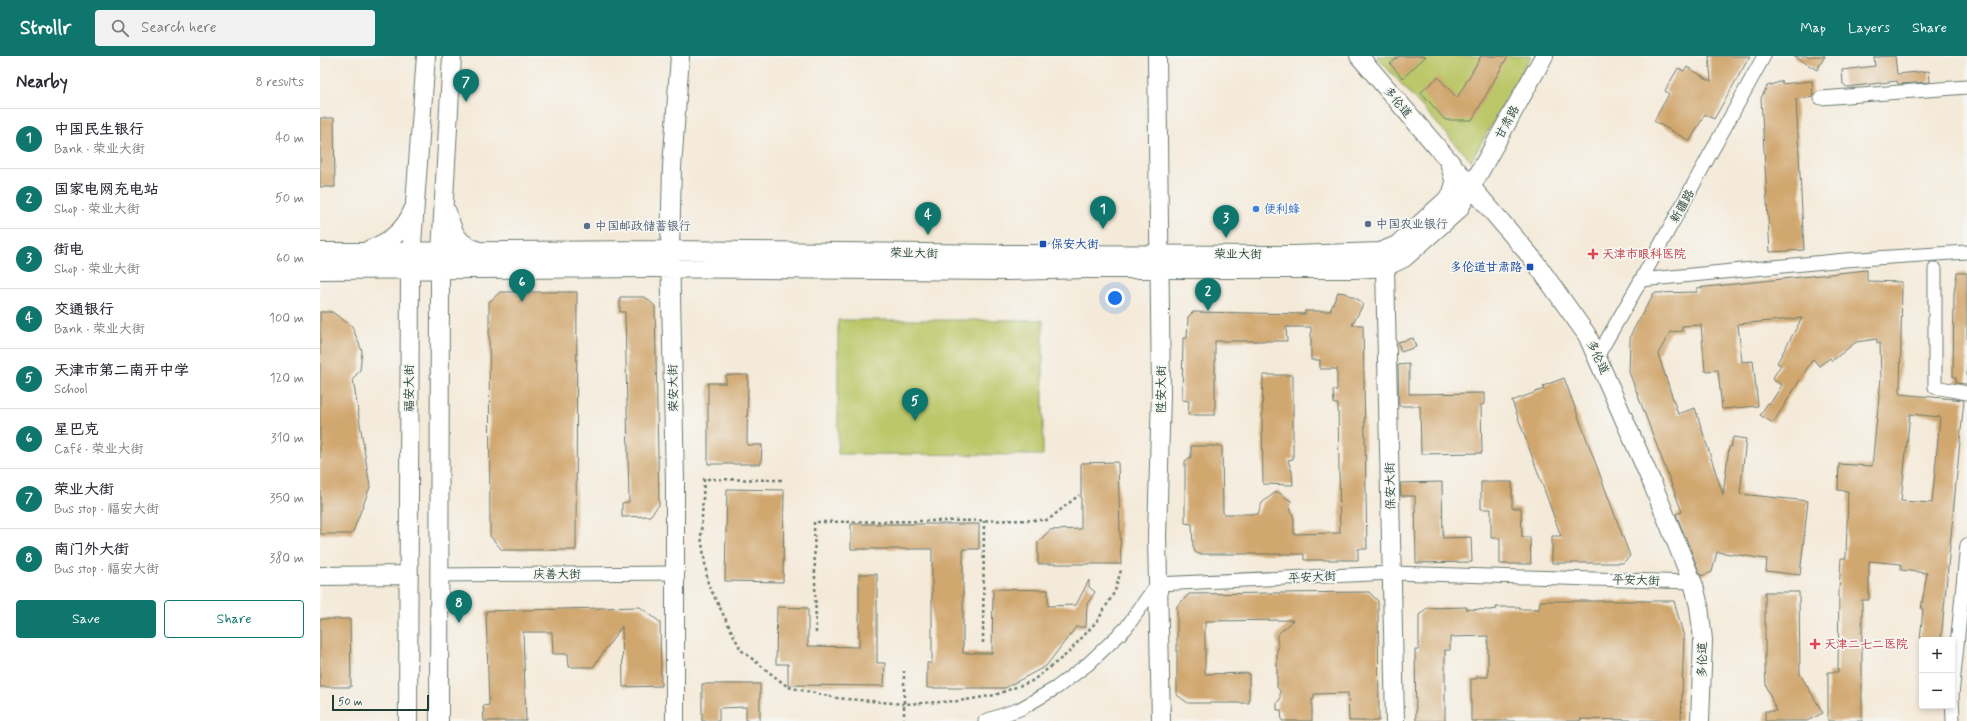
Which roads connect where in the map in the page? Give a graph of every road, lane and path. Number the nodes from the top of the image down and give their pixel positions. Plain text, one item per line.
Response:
1 (426, 56) edge
2 (452, 56) edge
3 (680, 56) edge
4 (1157, 56) edge
5 (1359, 56) edge
6 (1544, 56) edge
7 (1764, 56) edge
8 (1967, 87) edge
9 (1821, 98) dead end
10 (1449, 162) junction
11 (1470, 188) junction
12 (444, 199) junction
13 (416, 202) junction
14 (670, 250) junction
15 (320, 252) edge
16 (361, 252) junction
17 (484, 252) junction
18 (1967, 252) edge
19 (427, 256) junction
20 (1382, 259) junction
21 (1160, 262) junction
22 (670, 269) junction
23 (1935, 269) dead end
24 (320, 270) edge
25 (1641, 280) junction
26 (1598, 355) junction
27 (1967, 393) edge
28 (782, 480) dead end
29 (1079, 495) dead end
30 (984, 521) junction
31 (1967, 545) edge
32 (1121, 570) dead end
33 (675, 573) junction
34 (1392, 573) junction
35 (409, 575) junction
36 (439, 575) junction
37 (320, 576) edge
38 (1692, 582) junction
39 (1157, 584) junction
40 (816, 633) dead end
41 (983, 643) dead end
42 (904, 671) dead end
43 (904, 704) junction
44 (408, 721) edge
45 (439, 721) edge
46 (675, 721) edge
47 (904, 721) edge
48 (985, 721) edge
49 (1161, 721) edge
50 (1395, 721) edge
51 (1700, 721) edge
52 (1953, 721) edge

1 - 13 street, 福安大街
2 - 12 street, 福安大街
3 - 14 street, 荣安大街
4 - 21 street, 陞安大街
5 - 10 street, 多伦道
6 - 11 street, 甘肃路
7 - 25 street, 新疆路
8 - 9 street
10 - 11 street, 多伦道
10 - 20 street, 荣业大街
11 - 20 street, 荣业大街
11 - 26 street, 多伦道
12 - 17 street
12 - 19 street, 福安大街
13 - 16 street
13 - 19 street, 福安大街
14 - 17 street, 荣业大街
14 - 21 street, 荣业大街
14 - 22 street, 荣安大街
15 - 16 street, 荣业大街
16 - 19 street, 荣业大街
17 - 19 street, 荣业大街
18 - 25 street
19 - 22 street, 荣业大街
19 - 24 street
19 - 35 street, 福安大街
19 - 36 street, 福安大街
20 - 21 street, 荣业大街
20 - 34 street, 保安大街
21 - 22 street, 荣业大街
21 - 39 street, 陞安大街
22 - 33 street, 荣安大街
23 - 27 street
25 - 26 street, 新疆路
26 - 38 street, 多伦道
28 - 43 path
29 - 30 path
30 - 40 path
30 - 41 path
31 - 52 street
32 - 43 path
33 - 36 street, 庆善大街
33 - 46 street, 荣安大街
34 - 38 street, 平安大街
34 - 39 street, 平安大街
34 - 50 street, 保安大街
35 - 37 street
35 - 44 street, 福安大街
36 - 45 street, 福安大街
38 - 51 street, 多伦道
39 - 48 street
39 - 49 street, 陞安大街
42 - 43 path
43 - 47 path

